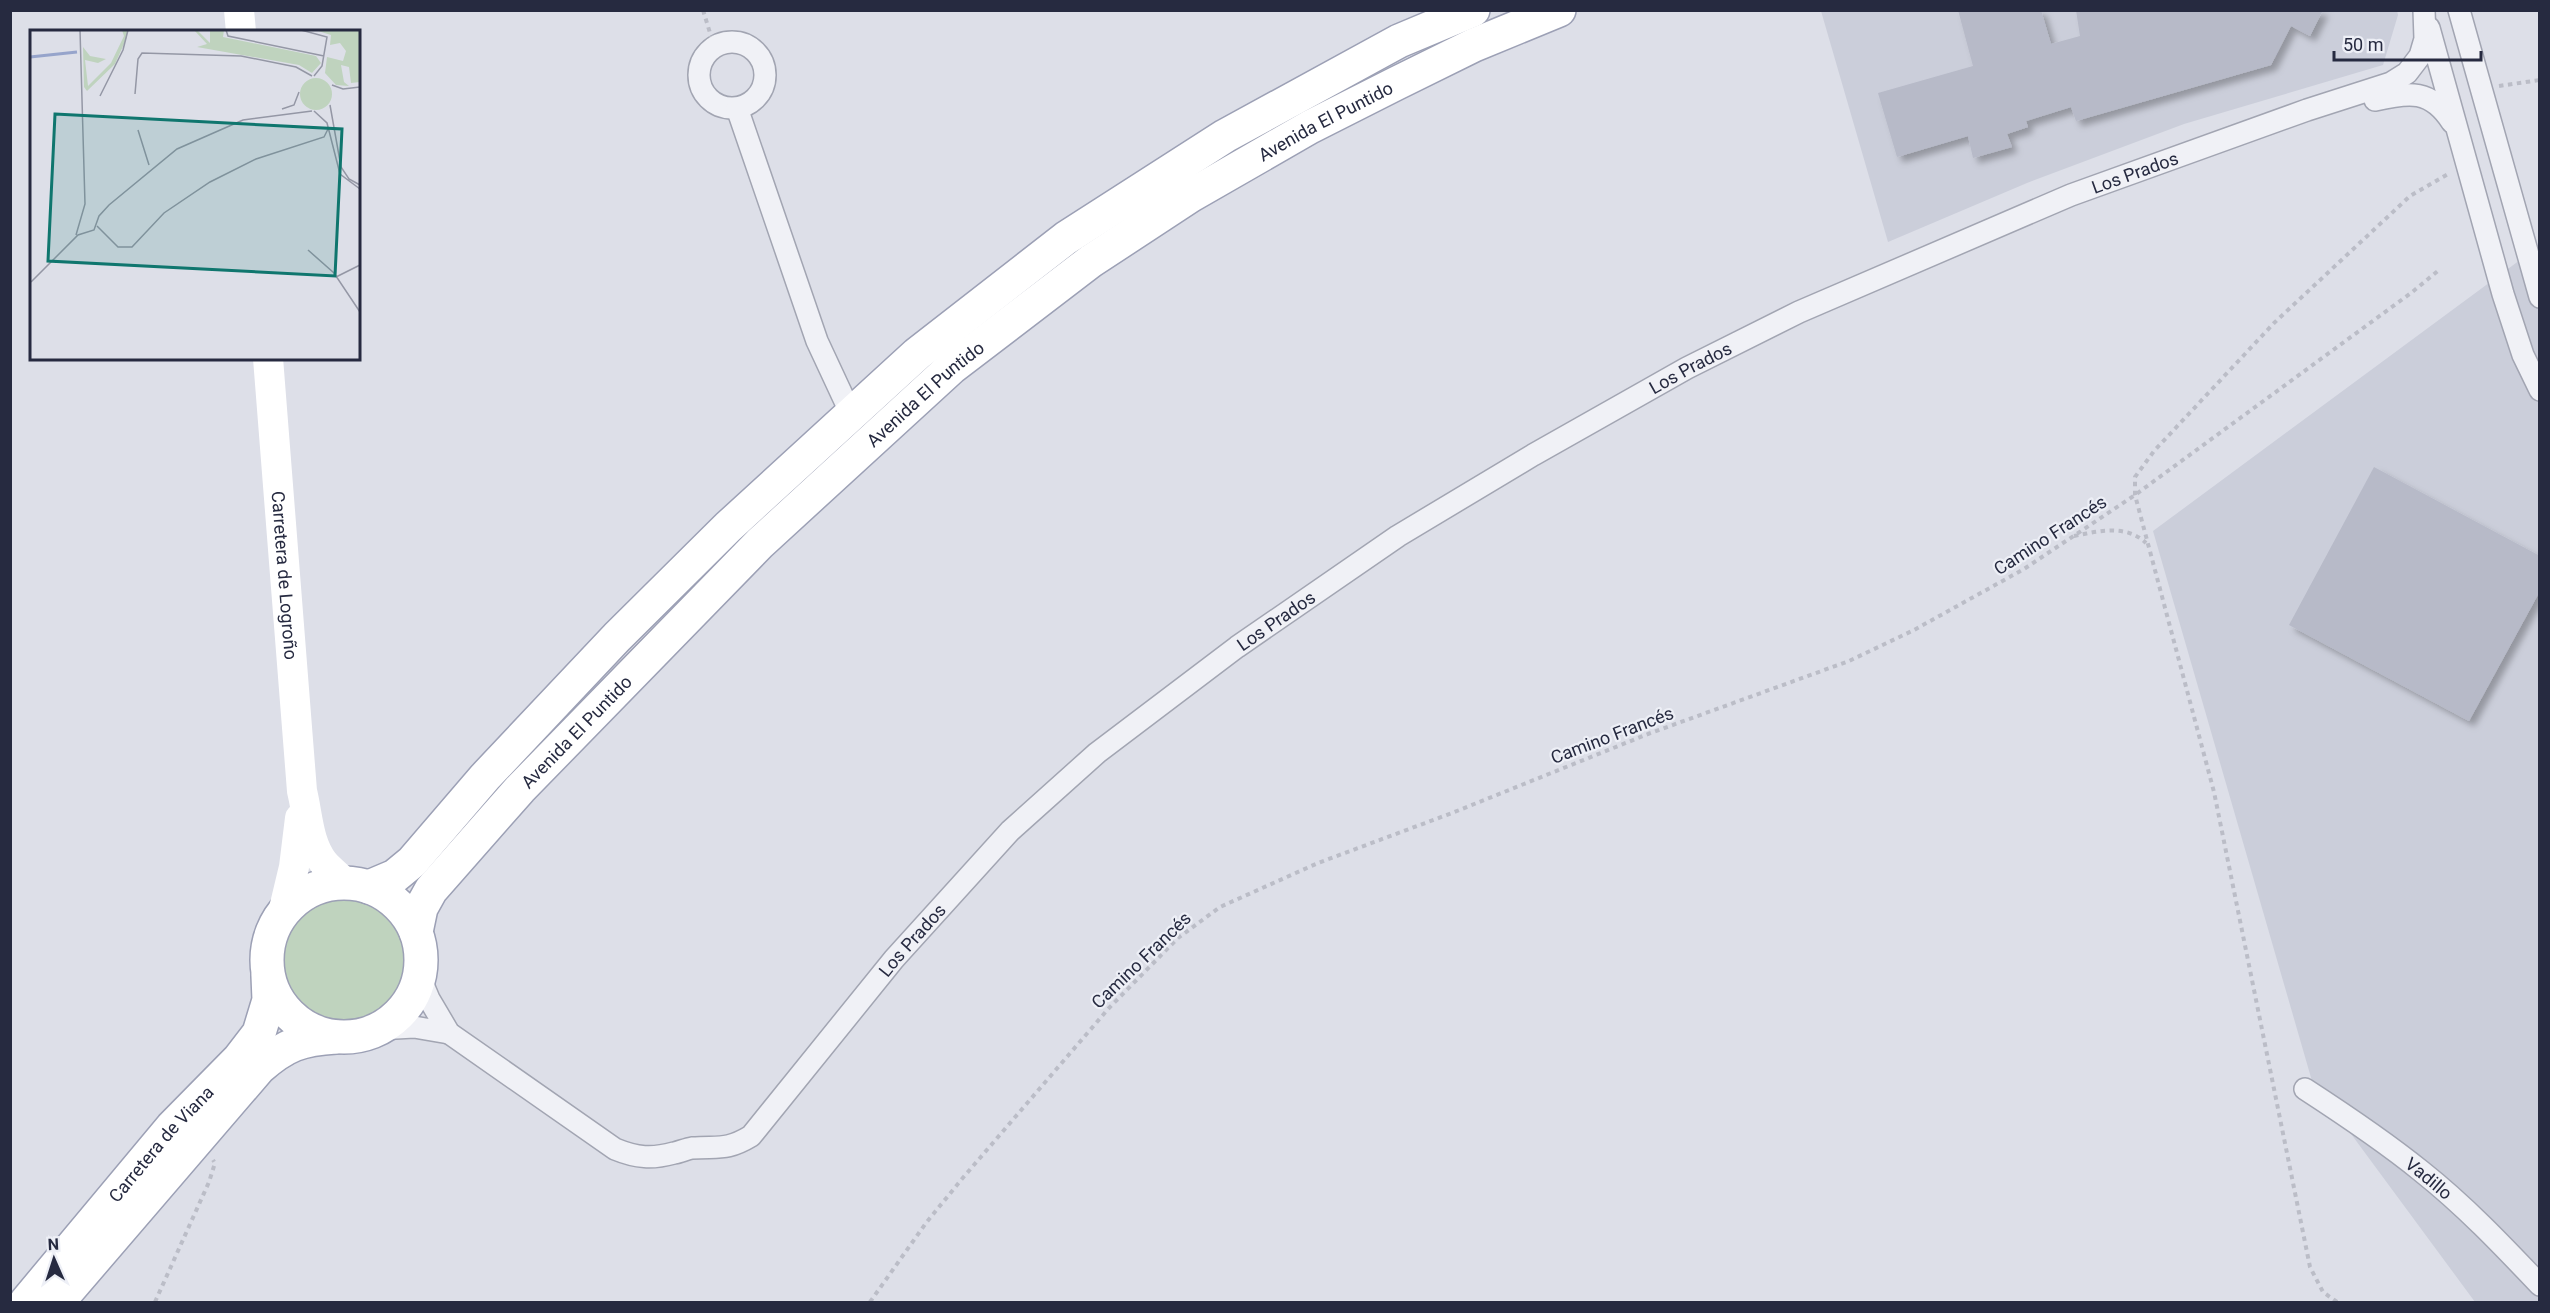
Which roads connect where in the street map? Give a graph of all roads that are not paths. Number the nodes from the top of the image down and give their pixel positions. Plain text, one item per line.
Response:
1 (239, 10) edge
2 (1473, 10) edge
3 (1559, 10) edge
4 (2424, 10) edge
5 (2459, 10) edge
6 (241, 30) edge
7 (737, 108) junction
8 (2456, 128) junction
9 (2238, 136) junction
10 (2540, 297) edge
11 (268, 360) edge
12 (2540, 390) edge
13 (851, 414) junction
14 (302, 791) junction
15 (357, 885) junction
16 (283, 913) junction
17 (416, 932) junction
18 (268, 975) junction
19 (419, 975) junction
20 (378, 1029) junction
21 (449, 1033) junction
22 (346, 1037) junction
23 (2305, 1089) dead end
24 (2540, 1285) edge
25 (26, 1302) edge
26 (58, 1302) edge

1 - 6 main road
2 - 13 main road, Avenida El Puntido
3 - 17 main road, Avenida El Puntido
4 - 8 street
4 - 9 street
5 - 10 street
7 - 7 street
7 - 13 street
8 - 9 street
8 - 12 street
9 - 21 street, Los Prados
11 - 14 main road, Carretera de Logroño
13 - 15 main road, Avenida El Puntido
14 - 15 main road
14 - 16 main road
15 - 16 main road
15 - 17 main road
16 - 18 main road
17 - 19 main road
18 - 22 main road
18 - 25 main road, Carretera de Viana
19 - 20 main road
19 - 21 street
20 - 21 street
20 - 22 main road
22 - 26 main road, Carretera de Viana
23 - 24 street, Vadillo

